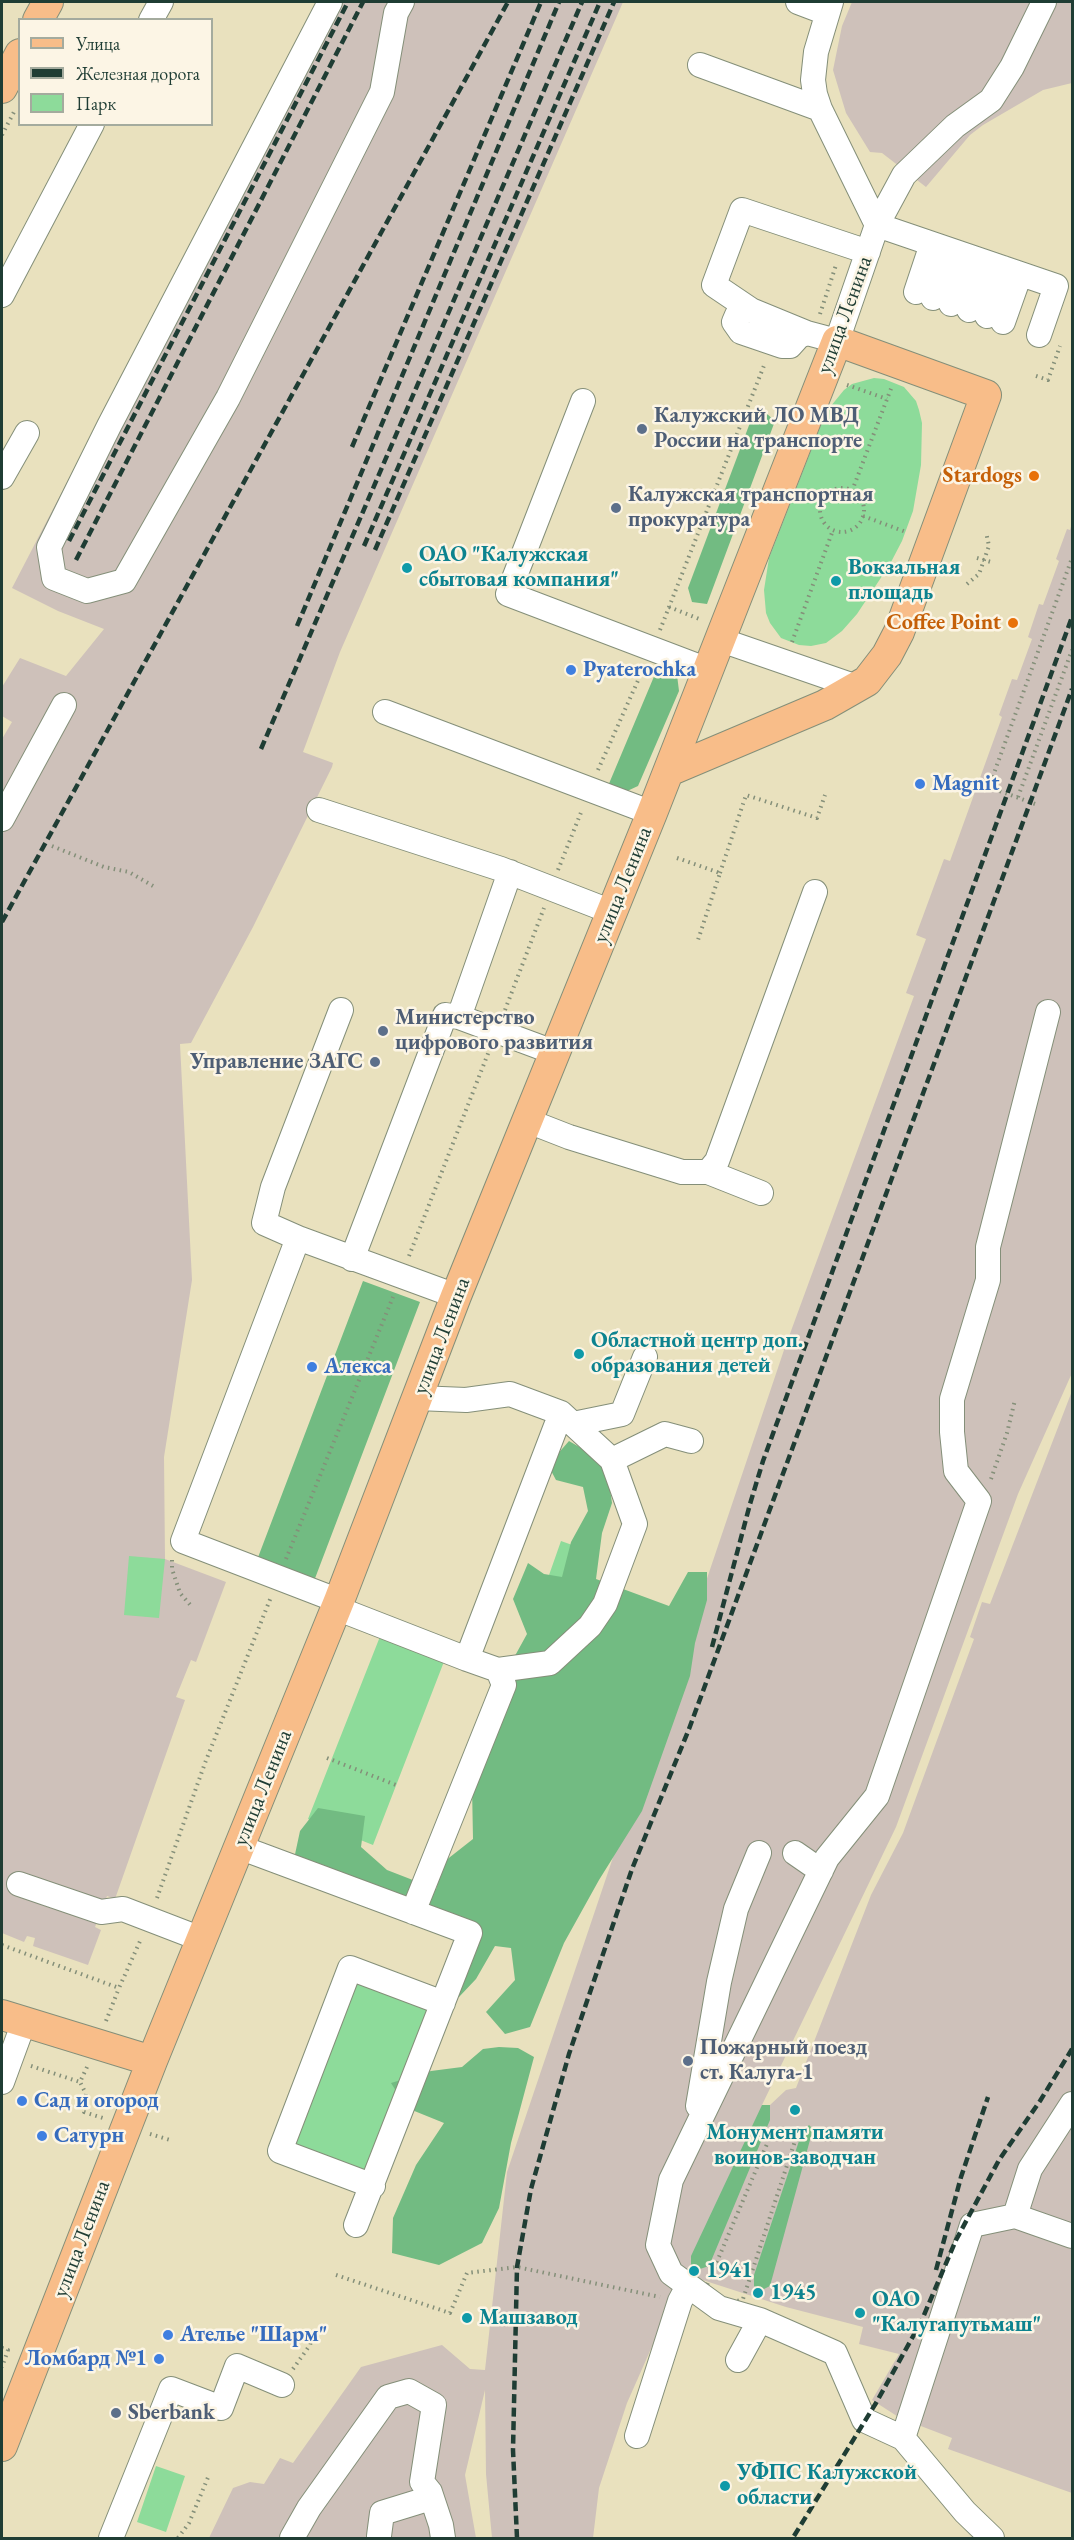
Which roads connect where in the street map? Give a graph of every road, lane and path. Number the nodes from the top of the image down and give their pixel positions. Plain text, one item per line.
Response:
1 (48, 2) edge
2 (161, 2) edge
3 (330, 2) edge
4 (402, 2) edge
5 (798, 2) edge
6 (1044, 2) edge
7 (829, 7) edge
8 (39, 18) edge
9 (152, 18) edge
10 (18, 58) edge
11 (700, 65) dead end
12 (2, 88) edge
13 (18, 105) edge
14 (820, 109) junction
15 (91, 126) edge
16 (2, 135) edge
17 (877, 225) junction
18 (868, 252) junction
19 (986, 262) junction
20 (2, 295) edge
21 (978, 313) junction
22 (837, 341) junction
23 (768, 356) dead end
24 (893, 382) dead end
25 (846, 385) dead end
26 (887, 399) junction
27 (583, 401) dead end
28 (27, 433) dead end
29 (2, 477) edge
30 (851, 491) junction
31 (863, 516) junction
32 (833, 530) junction
33 (906, 532) dead end
34 (986, 532) dead end
35 (976, 558) dead end
36 (1072, 558) edge
37 (984, 560) junction
38 (991, 562) dead end
39 (967, 584) dead end
40 (669, 607) junction
41 (715, 631) junction
42 (652, 650) junction
43 (1072, 650) edge
44 (789, 652) dead end
45 (708, 670) junction
46 (856, 687) junction
47 (64, 705) dead end
48 (385, 712) dead end
49 (669, 771) junction
50 (590, 789) junction
51 (825, 795) dead end
52 (1018, 797) junction
53 (1035, 804) dead end
54 (319, 810) dead end
55 (652, 813) junction
56 (2, 819) edge
57 (52, 846) dead end
58 (677, 858) dead end
59 (510, 872) junction
60 (720, 873) junction
61 (153, 886) dead end
62 (551, 890) junction
63 (815, 892) dead end
64 (612, 912) junction
65 (698, 940) dead end
66 (341, 1010) dead end
67 (1048, 1012) dead end
68 (459, 1017) junction
69 (497, 1031) junction
70 (556, 1053) junction
71 (528, 1120) junction
72 (708, 1172) junction
73 (761, 1193) dead end
74 (298, 1238) junction
75 (352, 1259) junction
76 (401, 1277) junction
77 (456, 1296) junction
78 (645, 1357) dead end
79 (417, 1398) junction
80 (1015, 1400) dead end
81 (567, 1419) junction
82 (691, 1441) dead end
83 (612, 1460) junction
84 (979, 1501) junction
85 (183, 1541) junction
86 (279, 1578) junction
87 (338, 1604) junction
88 (192, 1607) dead end
89 (467, 1659) junction
90 (498, 1671) junction
91 (327, 1758) dead end
92 (396, 1785) dead end
93 (239, 1847) junction
94 (759, 1853) dead end
95 (795, 1853) dead end
96 (821, 1870) junction
97 (19, 1884) dead end
98 (413, 1912) junction
99 (150, 1920) junction
100 (201, 1939) junction
101 (2, 1945) edge
102 (443, 2003) junction
103 (13, 2018) edge
104 (10, 2059) junction
105 (152, 2061) junction
106 (2, 2082) edge
107 (81, 2082) dead end
108 (1072, 2104) edge
109 (694, 2132) junction
110 (373, 2186) junction
111 (1015, 2216) junction
112 (356, 2225) dead end
113 (1072, 2236) edge
114 (336, 2275) dead end
115 (684, 2293) junction
116 (718, 2308) junction
117 (760, 2320) junction
118 (315, 2328) dead end
119 (2, 2348) edge
120 (738, 2360) dead end
121 (2, 2367) edge
122 (282, 2385) joint
123 (637, 2436) dead end
124 (903, 2438) junction
125 (2, 2442) edge
126 (209, 2475) dead end
127 (430, 2492) junction
128 (111, 2538) edge
129 (178, 2538) edge
130 (292, 2538) edge
131 (378, 2538) edge
132 (443, 2538) edge
133 (992, 2538) edge

1 - 8 main road
2 - 9 street
3 - 4 street
5 - 7 street
6 - 17 street, улица Ленина
7 - 14 street
10 - 12 main road
11 - 14 street
13 - 16 path
14 - 17 street
15 - 20 street
17 - 18 street, улица Ленина
17 - 19 street
18 - 22 street, улица Ленина
18 - 22 street
19 - 21 street
19 - 21 street
19 - 21 street
19 - 21 street
22 - 41 main road, улица Ленина
22 - 46 main road
23 - 40 path
24 - 26 path
25 - 26 path
26 - 30 path
27 - 42 street
28 - 29 street
30 - 31 path
30 - 32 path
31 - 32 path
31 - 33 path
32 - 44 path
34 - 37 path
35 - 37 path
36 - 52 path
37 - 38 path
37 - 39 path
40 - 41 path
40 - 42 path
41 - 45 main road, улица Ленина
41 - 46 street
42 - 45 street
42 - 50 path
43 - 52 path
45 - 49 main road, улица Ленина
46 - 49 main road
47 - 56 street
48 - 50 street
49 - 55 main road, улица Ленина
50 - 55 street
50 - 62 path
51 - 60 path
52 - 53 path
54 - 59 street
55 - 64 main road, улица Ленина
57 - 61 path
58 - 60 path
59 - 62 street
59 - 68 street
60 - 65 path
62 - 64 street
62 - 69 path
63 - 72 street
64 - 70 main road, улица Ленина
66 - 74 street
67 - 84 street
68 - 69 street
68 - 75 street
69 - 70 street
69 - 76 path
70 - 71 main road, улица Ленина
71 - 72 street
71 - 77 main road, улица Ленина
72 - 73 street
74 - 75 street
74 - 85 street
75 - 76 street
76 - 77 street
76 - 86 path
77 - 79 main road, улица Ленина
78 - 81 street
79 - 81 street
79 - 87 main road, улица Ленина
80 - 84 path
81 - 83 street
81 - 89 street
82 - 83 street
83 - 90 street
84 - 96 street
85 - 86 street
85 - 88 path
86 - 87 street
86 - 99 path
87 - 89 street
87 - 93 main road, улица Ленина
89 - 90 street
90 - 98 street
91 - 92 path
93 - 98 street
93 - 100 main road, улица Ленина
94 - 109 street
95 - 96 street
96 - 109 street
97 - 99 street
98 - 102 street
99 - 100 street
99 - 101 path
100 - 105 main road, улица Ленина
102 - 110 street
102 - 110 street
103 - 104 street
103 - 105 main road
104 - 106 street
104 - 107 path
105 - 125 main road, улица Ленина
108 - 111 street
109 - 115 street
110 - 112 street
111 - 113 street
111 - 124 street
114 - 115 path
115 - 116 street
115 - 116 path
115 - 123 street
116 - 116 path
116 - 117 street
117 - 120 street
117 - 124 street
118 - 122 path
119 - 121 path
122 - 128 street
124 - 133 street
126 - 129 path
127 - 130 street
127 - 131 street
127 - 132 street

